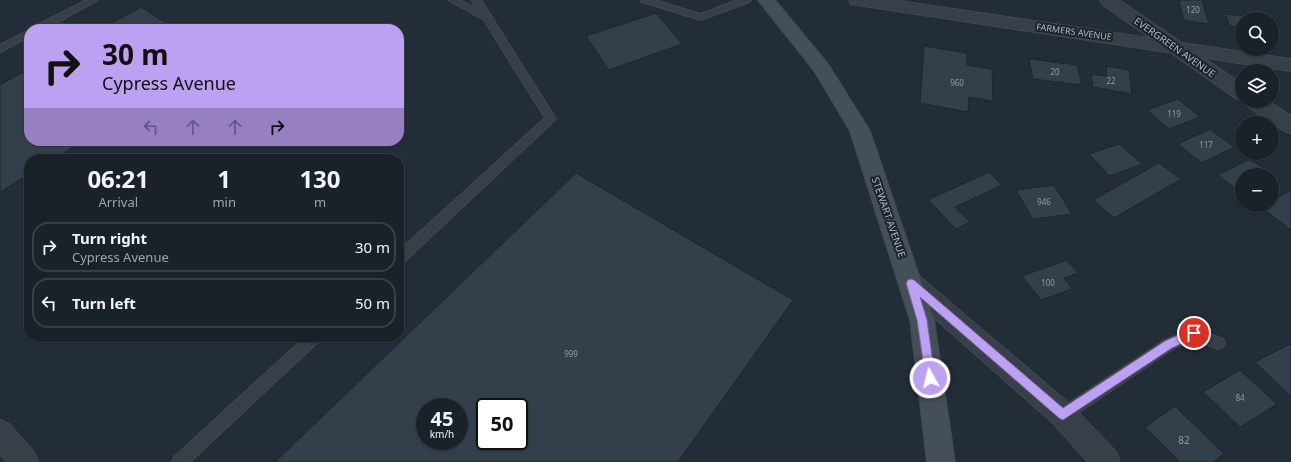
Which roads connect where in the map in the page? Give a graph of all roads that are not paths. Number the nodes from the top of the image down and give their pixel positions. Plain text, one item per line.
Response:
1 (93, 0) edge
2 (452, 0) edge
3 (476, 0) edge
4 (645, 0) edge
5 (746, 0) edge
6 (766, 0) edge
7 (857, 0) edge
8 (1108, 0) edge
9 (487, 18) junction
10 (47, 24) edge
11 (24, 36) edge
12 (1175, 47) junction
13 (0, 49) edge
14 (1291, 64) edge
15 (1235, 88) edge
16 (1264, 108) edge
17 (1291, 126) edge
18 (404, 254) edge
19 (911, 283) junction
20 (309, 342) edge
21 (1218, 343) dead end
22 (1063, 414) junction
23 (0, 433) edge
24 (24, 462) edge
25 (179, 462) edge
26 (940, 462) edge
27 (1106, 462) edge

1 - 10 lane
2 - 9 lane
3 - 9 lane
4 - 5 lane
6 - 19 main road, STEWART AVENUE
7 - 12 street, FARMERS AVENUE
8 - 12 street, EVERGREEN AVENUE
9 - 18 lane
11 - 13 lane
12 - 14 street, FARMERS AVENUE
12 - 15 street, EVERGREEN AVENUE
16 - 17 street
19 - 22 street
19 - 26 main road, STEWART AVENUE
20 - 25 lane
21 - 22 lane
22 - 27 street
23 - 24 street

